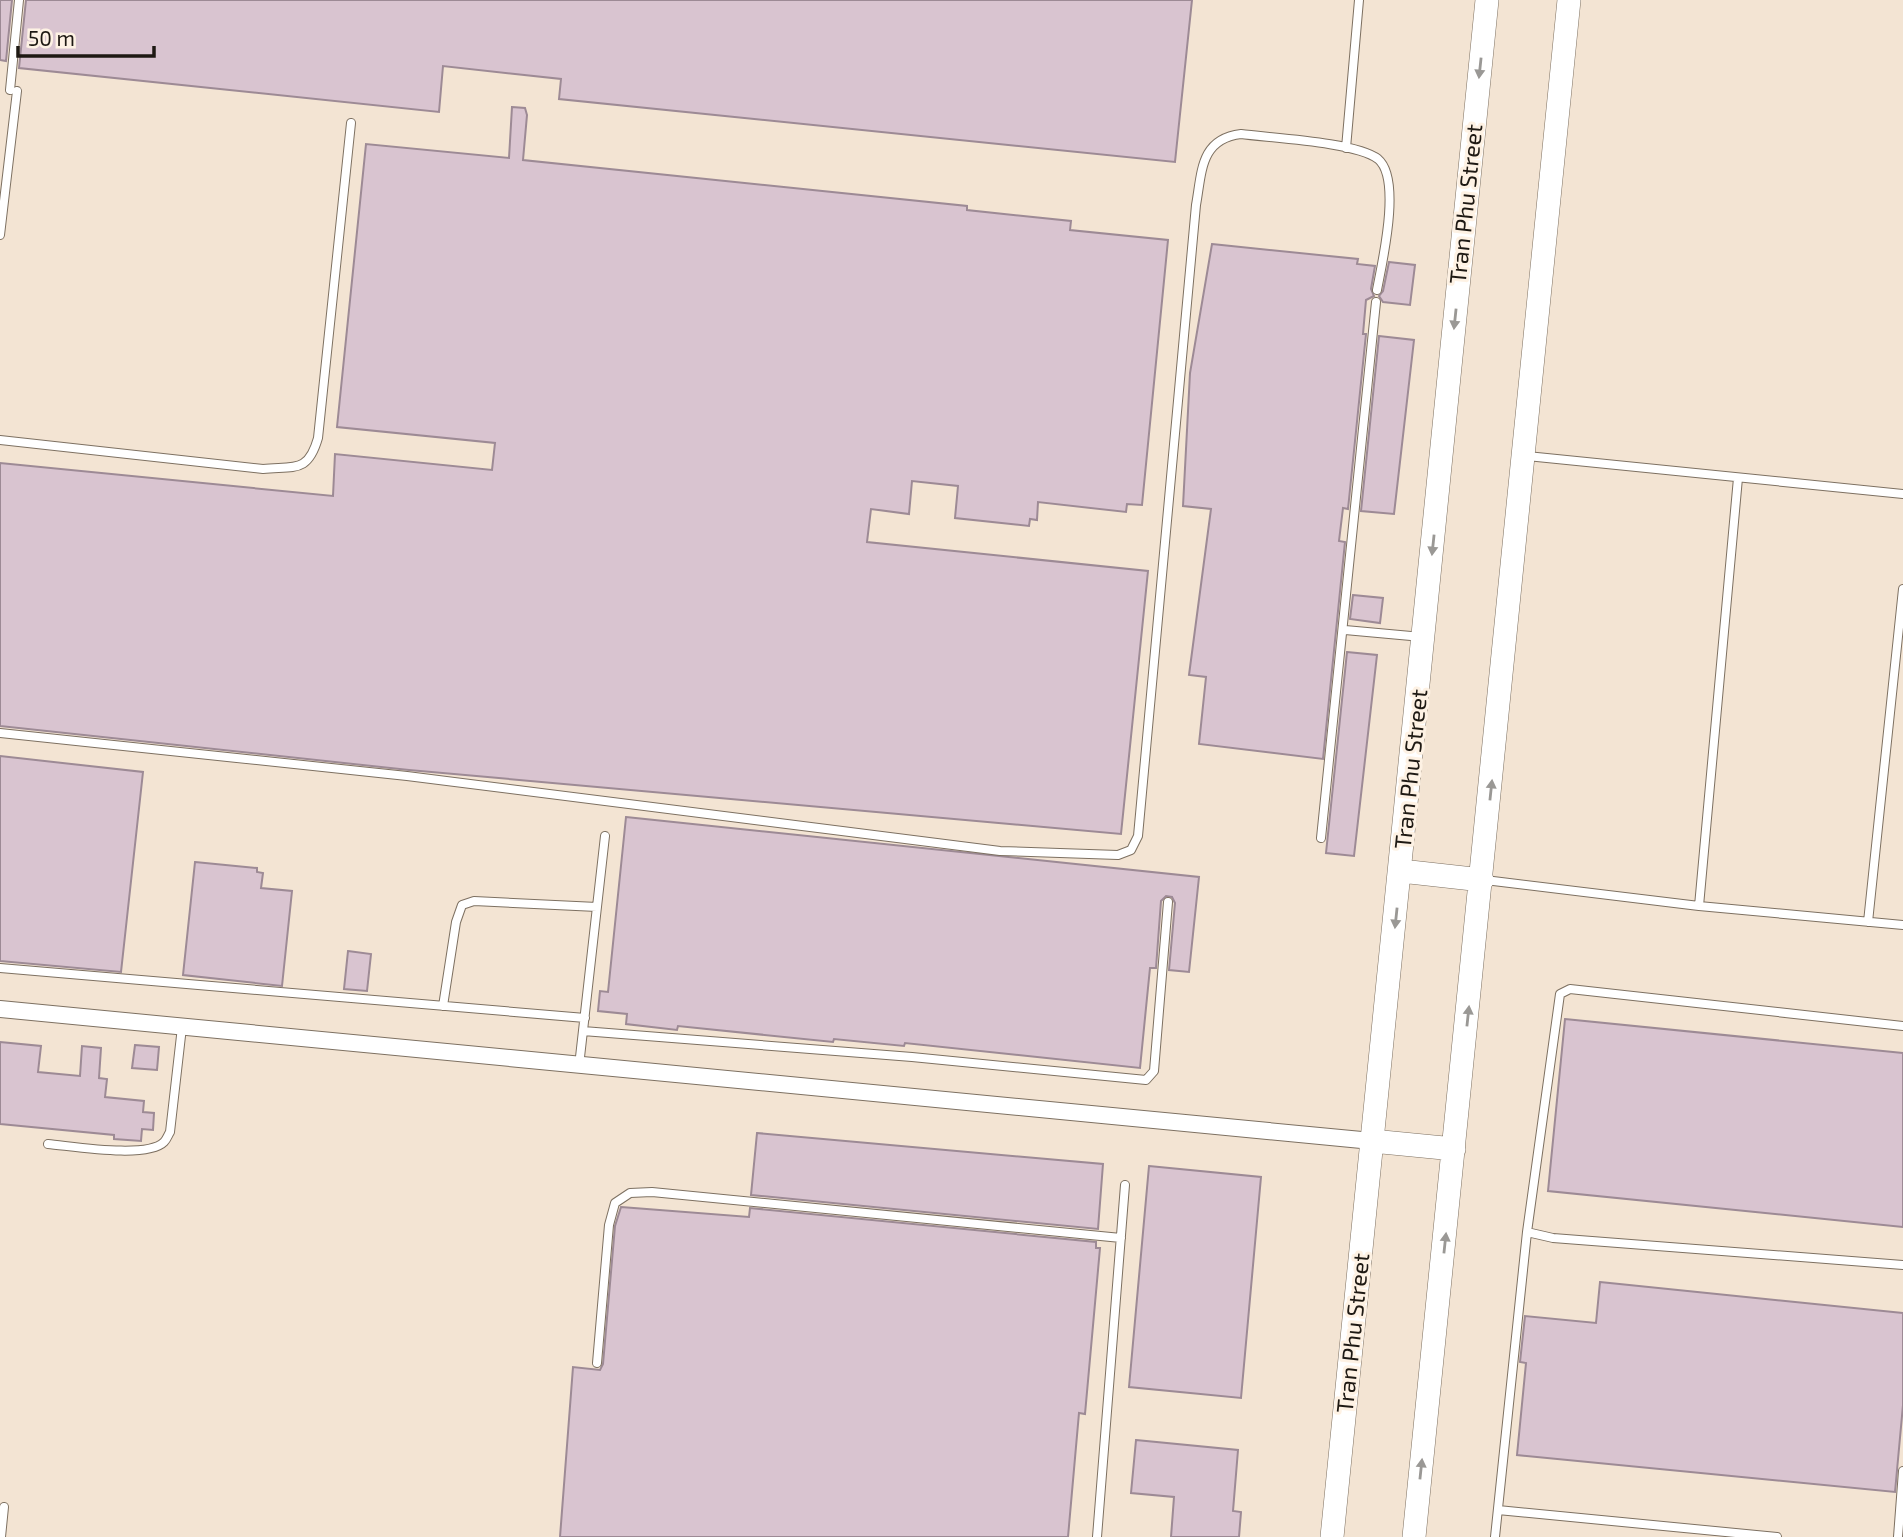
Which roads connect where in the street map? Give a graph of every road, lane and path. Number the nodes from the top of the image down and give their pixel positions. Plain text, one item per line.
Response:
1 (19, 0) edge
2 (1359, 0) edge
3 (1487, 0) edge
4 (1569, 0) edge
5 (351, 123) dead end
6 (1346, 148) junction
7 (0, 235) edge
8 (1377, 290) dead end
9 (1376, 302) dead end
10 (0, 440) edge
11 (1524, 455) junction
12 (1738, 478) junction
13 (1903, 494) edge
14 (1903, 589) edge
15 (1345, 629) junction
16 (1424, 637) junction
17 (0, 733) edge
18 (604, 836) dead end
19 (1321, 838) dead end
20 (1401, 871) junction
21 (1482, 880) junction
22 (1168, 902) dead end
23 (1699, 906) junction
24 (597, 907) junction
25 (1868, 922) junction
26 (1903, 925) edge
27 (0, 968) edge
28 (443, 1006) junction
29 (0, 1009) edge
30 (585, 1018) junction
31 (1903, 1026) edge
32 (182, 1027) junction
33 (583, 1031) junction
34 (579, 1067) junction
35 (1372, 1141) junction
36 (48, 1144) dead end
37 (1454, 1149) junction
38 (1125, 1185) dead end
39 (1527, 1233) junction
40 (1121, 1238) junction
41 (1903, 1265) edge
42 (597, 1363) dead end
43 (1903, 1471) edge
44 (4, 1507) dead end
45 (1498, 1510) junction
46 (1, 1537) edge
47 (1097, 1537) edge
48 (1332, 1537) edge
49 (1415, 1537) edge
50 (1495, 1537) edge
51 (1777, 1537) edge
52 (1898, 1537) edge

1 - 7 lane
2 - 6 lane
3 -> 16 main road, Tran Phu Street
4 - 11 main road
5 - 10 lane
6 - 8 lane
6 - 17 lane
9 - 15 lane
11 - 12 lane
21 -> 11 main road
12 - 13 lane
12 - 23 lane
14 - 25 lane
15 - 16 lane
15 - 19 lane
16 - 20 main road, Tran Phu Street
18 - 24 lane
20 - 21 main road
20 -> 35 main road, Tran Phu Street
21 - 23 lane
37 -> 21 main road
22 - 33 lane
23 - 25 lane
24 - 28 lane
24 - 30 lane
25 - 26 lane
27 - 28 lane
28 - 30 lane
29 - 32 street
30 - 33 lane
31 - 39 lane
32 - 34 street
32 - 36 lane
33 - 34 lane
34 - 35 street
35 - 37 main road
35 - 48 main road, Tran Phu Street
49 -> 37 main road
38 - 40 lane
39 - 41 lane
39 - 45 lane
40 - 42 lane
40 - 47 lane
43 - 52 lane
44 - 46 lane
45 - 50 lane
45 - 51 lane

